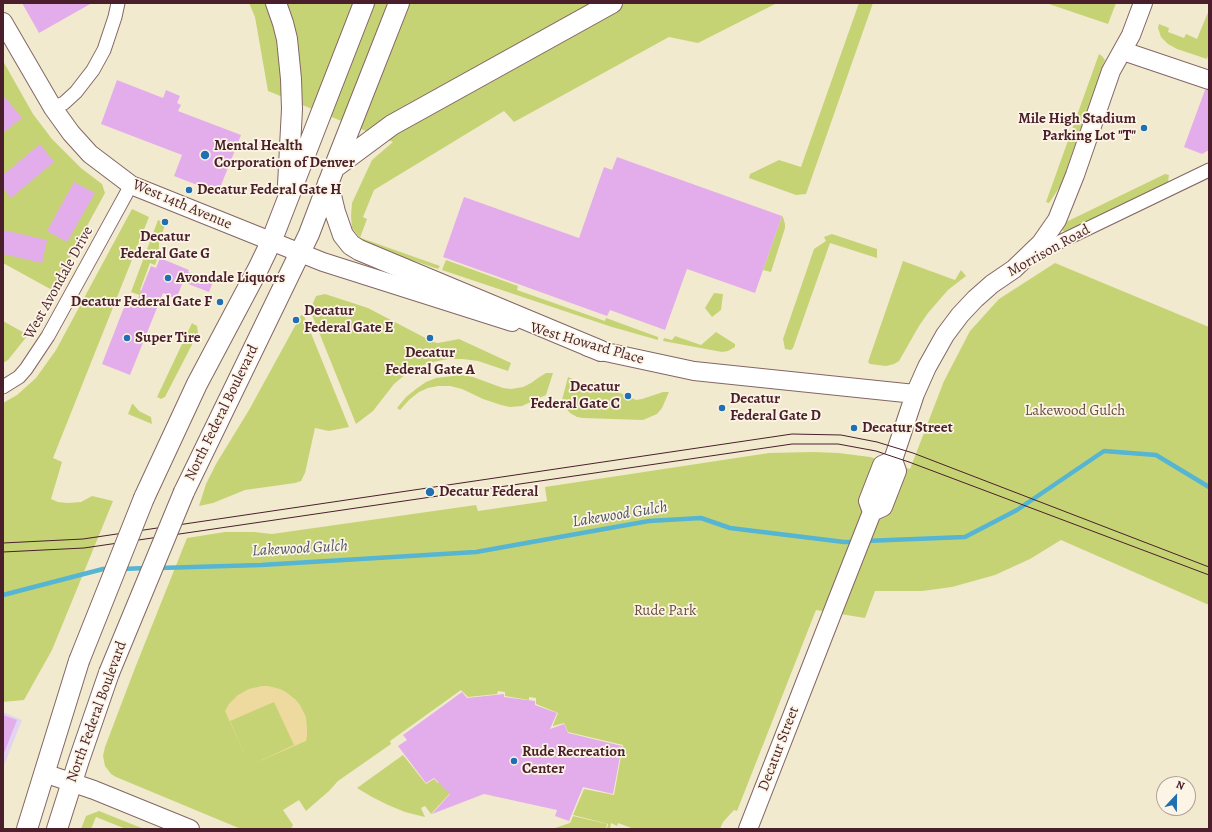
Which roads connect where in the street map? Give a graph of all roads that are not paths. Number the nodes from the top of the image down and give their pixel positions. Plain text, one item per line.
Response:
1 (118, 3) edge
2 (276, 3) edge
3 (364, 3) edge
4 (399, 3) edge
5 (612, 3) edge
6 (1143, 3) edge
7 (3, 22) edge
8 (1123, 51) junction
9 (1209, 80) edge
10 (53, 108) junction
11 (1209, 170) edge
12 (331, 175) junction
13 (131, 185) junction
14 (287, 204) junction
15 (271, 242) junction
16 (300, 253) junction
17 (1014, 269) junction
18 (601, 351) junction
19 (3, 386) edge
20 (915, 394) junction
21 (44, 772) junction
22 (72, 782) junction
23 (27, 829) edge
24 (57, 829) edge
25 (190, 829) edge
26 (748, 829) edge

1 - 10 street
2 - 14 main road
3 - 14 main road, North Federal Boulevard
4 - 12 main road, North Federal Boulevard
5 - 12 main road
6 - 8 street
7 - 10 street, West 14th Avenue
8 - 9 street
8 - 17 street
10 - 13 street, West 14th Avenue
11 - 17 street, Morrison Road
12 - 16 main road, North Federal Boulevard
12 - 18 main road
13 - 15 street, West 14th Avenue
13 - 19 street, West Avondale Drive
14 - 15 main road, North Federal Boulevard
15 - 16 street, West Howard Place
15 - 21 main road, North Federal Boulevard, bridge
16 - 18 street, West Howard Place
16 - 22 main road, North Federal Boulevard, bridge
17 - 20 street, Morrison Road
18 - 20 street, West Howard Place
20 - 26 street, Decatur Street
21 - 22 street
21 - 23 main road, North Federal Boulevard
22 - 24 main road, North Federal Boulevard
22 - 25 street

